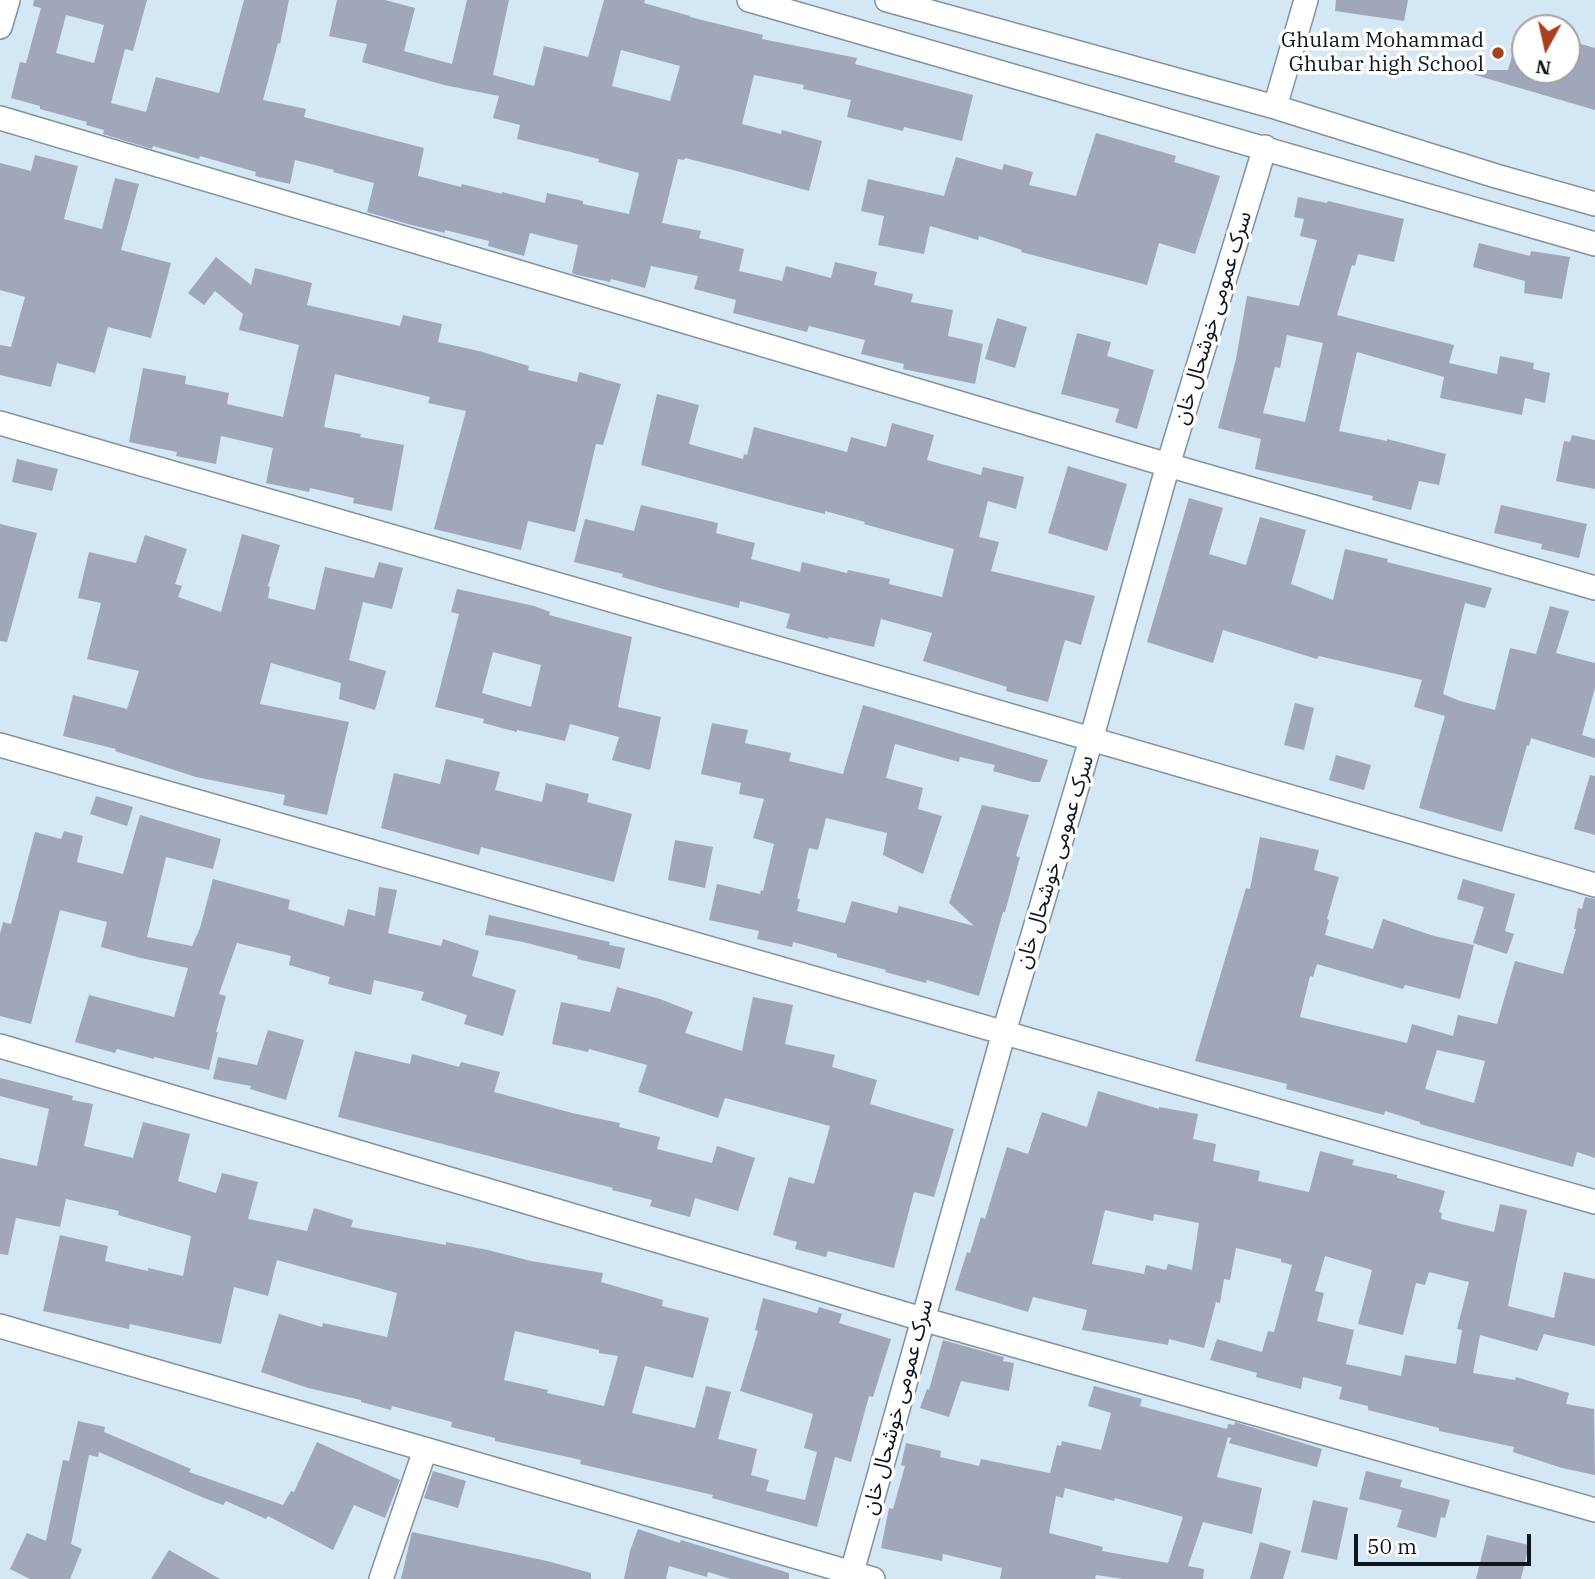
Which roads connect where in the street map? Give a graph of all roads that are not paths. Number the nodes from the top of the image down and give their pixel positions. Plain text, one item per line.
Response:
1 (8, 0) edge
2 (749, 0) edge
3 (887, 0) edge
4 (1306, 0) edge
5 (0, 27) edge
6 (1009, 35) junction
7 (998, 72) junction
8 (1275, 107) junction
9 (0, 118) edge
10 (1265, 148) junction
11 (1496, 176) junction
12 (1595, 204) edge
13 (1485, 212) junction
14 (1595, 244) edge
15 (0, 423) edge
16 (1168, 465) junction
17 (1595, 588) edge
18 (1091, 740) junction
19 (0, 744) edge
20 (1595, 885) edge
21 (1004, 1032) junction
22 (0, 1046) edge
23 (1595, 1202) edge
24 (922, 1319) junction
25 (0, 1326) edge
26 (425, 1450) junction
27 (1595, 1510) edge
28 (858, 1577) edge
29 (381, 1579) edge

1 - 5 street
2 - 7 street
3 - 6 street
4 - 8 street
6 - 7 street
6 - 8 street
7 - 10 street
8 - 11 street
9 - 16 street
10 - 13 street
10 - 16 street, سرک عمومی خوشحال خان
11 - 12 street
11 - 13 street
13 - 14 street
15 - 18 street
16 - 17 street
16 - 18 street, سرک عمومی خوشحال خان
18 - 20 street
18 - 21 street, سرک عمومی خوشحال خان
19 - 21 street
21 - 23 street
21 - 24 street, سرک عمومی خوشحال خان
22 - 24 street
24 - 27 street
24 - 28 street, سرک عمومی خوشحال خان
25 - 26 street
26 - 28 street
26 - 29 street

